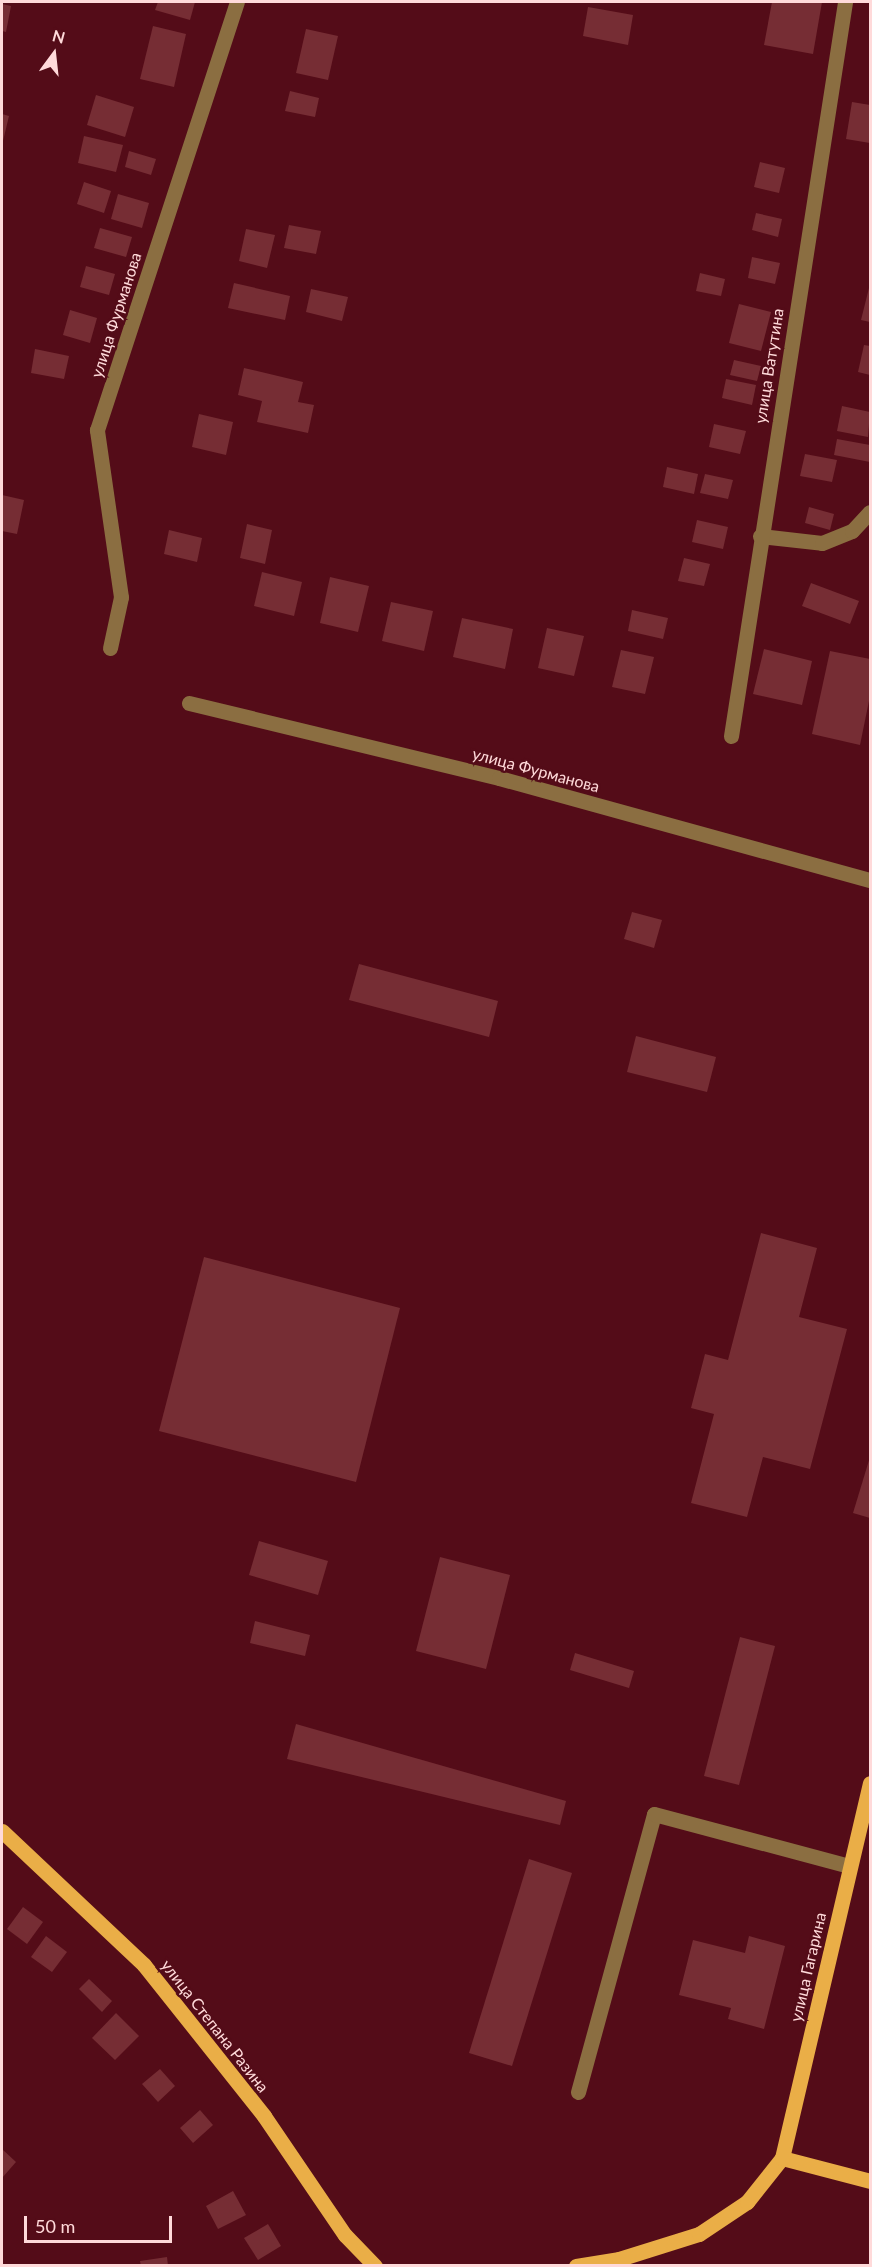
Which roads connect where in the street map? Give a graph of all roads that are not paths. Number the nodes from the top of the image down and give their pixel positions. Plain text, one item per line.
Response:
1 (237, 2) edge
2 (845, 2) edge
3 (870, 512) edge
4 (760, 536) junction
5 (110, 648) dead end
6 (189, 704) dead end
7 (731, 736) dead end
8 (870, 880) edge
9 (870, 1783) edge
10 (2, 1831) edge
11 (849, 1866) junction
12 (578, 2092) dead end
13 (782, 2158) junction
14 (870, 2181) edge
15 (375, 2265) edge
16 (576, 2265) edge

1 - 5 street, улица Фурманова
2 - 4 street, улица Ватутина
3 - 4 street
4 - 7 street, улица Ватутина
6 - 8 street, улица Фурманова
9 - 11 main road, улица Гагарина
10 - 15 main road, улица Степана Разина
11 - 12 street
11 - 13 main road, улица Гагарина
13 - 14 main road
13 - 16 main road

